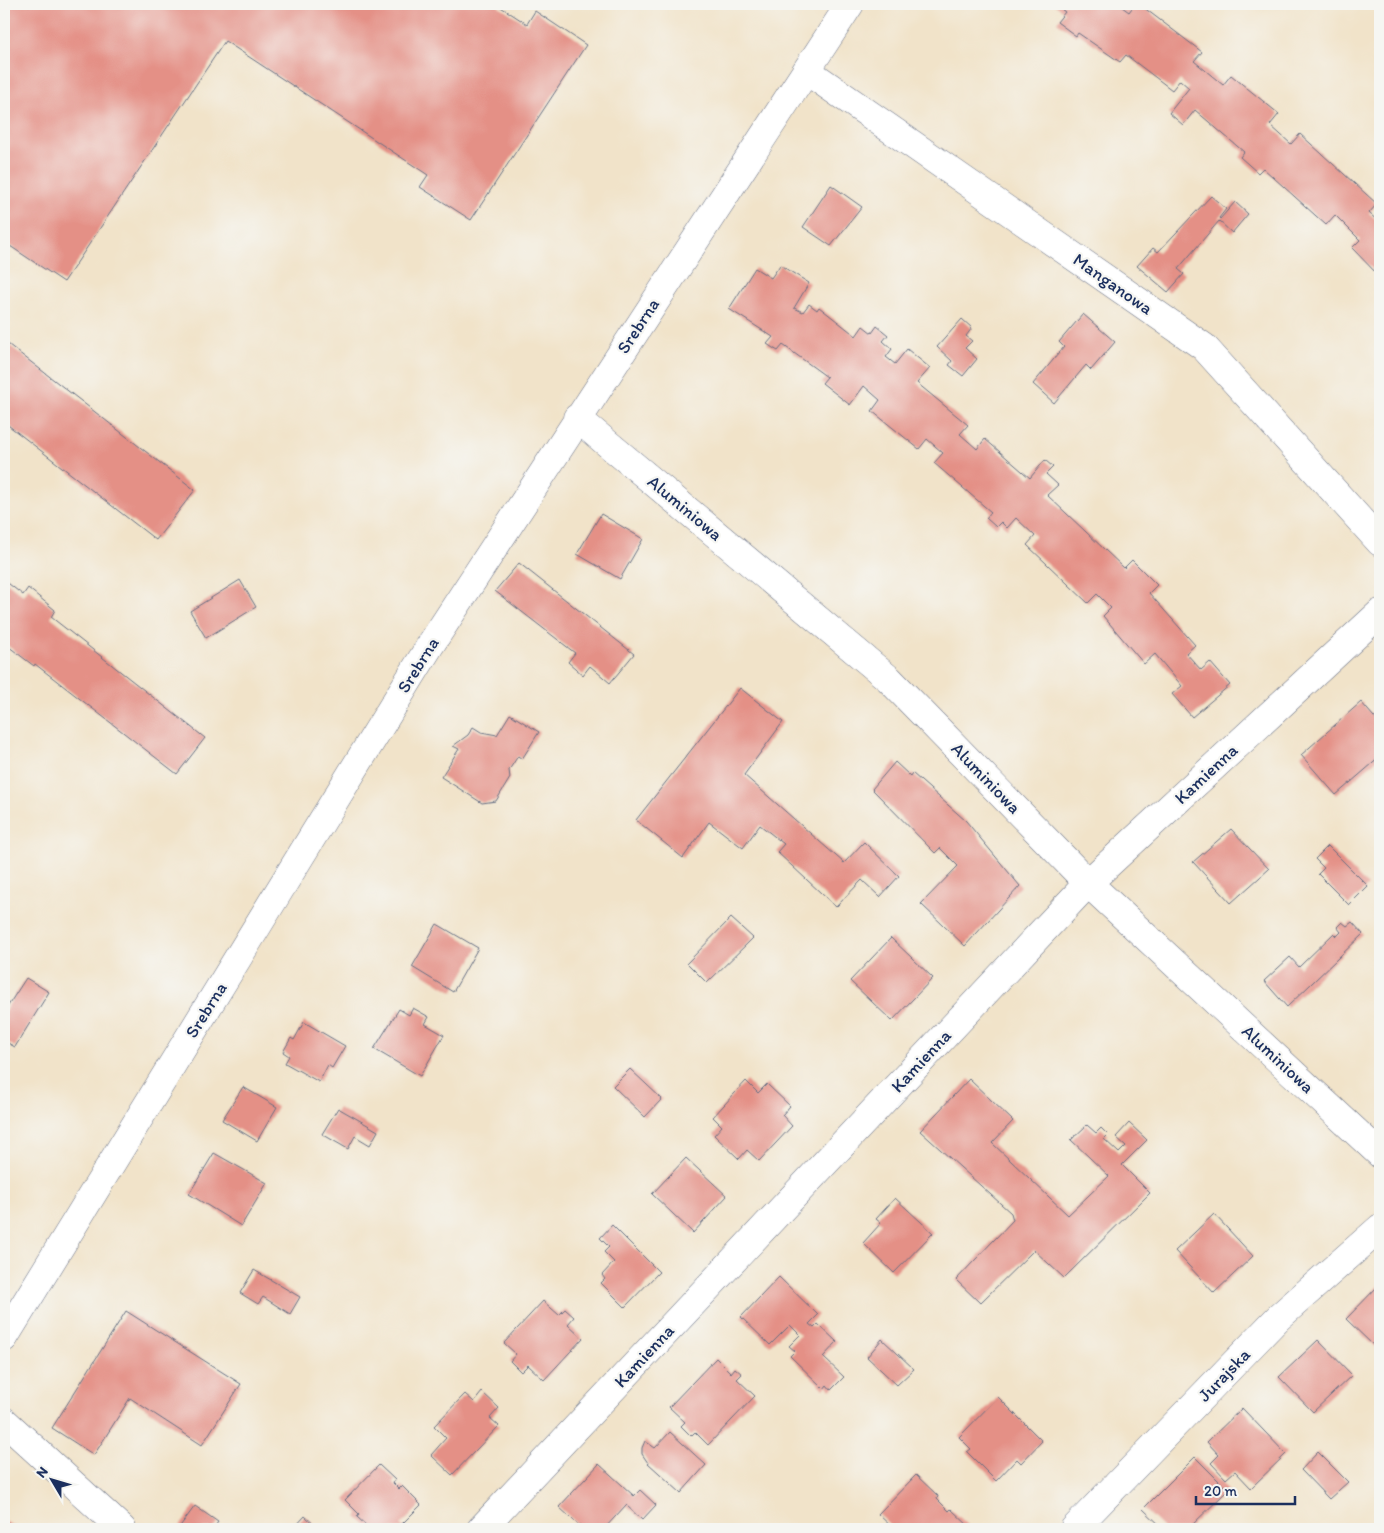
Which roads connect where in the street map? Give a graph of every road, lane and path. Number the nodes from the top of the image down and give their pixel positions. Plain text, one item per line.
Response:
1 (850, 4) edge
2 (807, 70) junction
3 (577, 418) junction
4 (1380, 542) edge
5 (1380, 613) edge
6 (1088, 884) junction
7 (1380, 1154) edge
8 (1380, 1228) edge
9 (4, 1338) edge
10 (4, 1421) edge
11 (122, 1529) edge
12 (481, 1529) edge
13 (1074, 1529) edge

1 - 2 street, Srebrna
2 - 3 street, Srebrna
2 - 4 street, Manganowa
3 - 6 street, Aluminiowa
3 - 9 street, Srebrna
5 - 6 street, Kamienna
6 - 7 street, Aluminiowa
6 - 12 street, Kamienna
8 - 13 street, Jurajska
10 - 11 street

